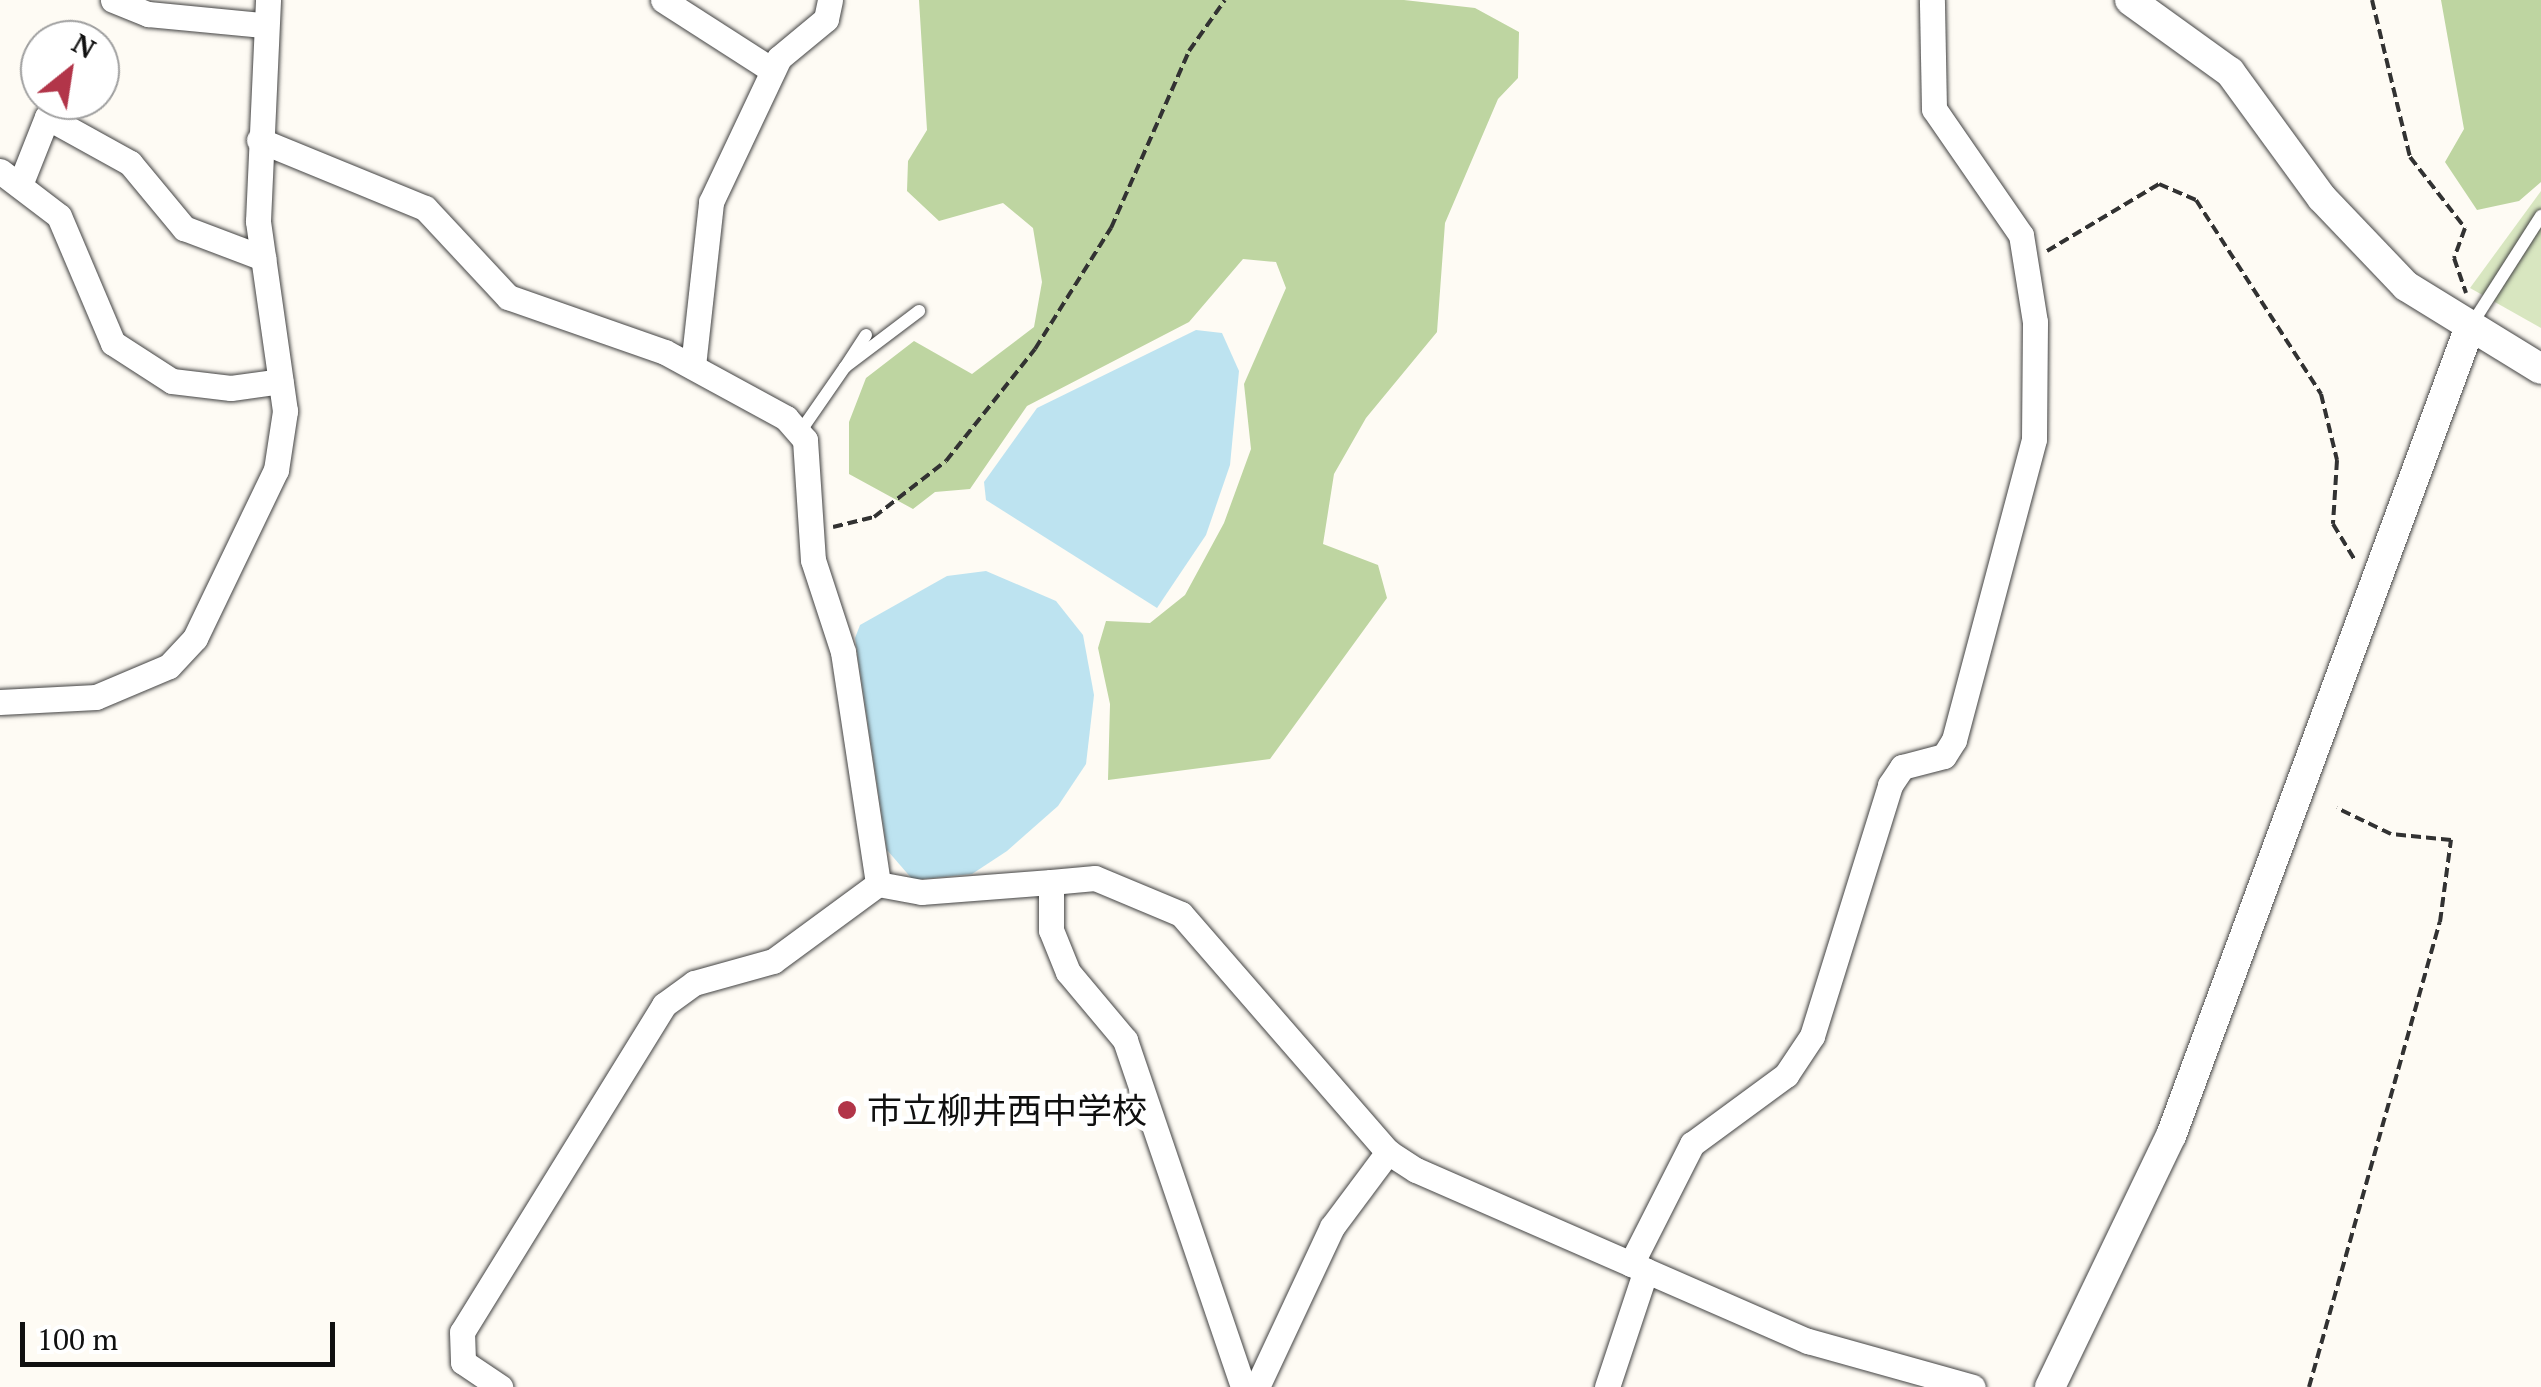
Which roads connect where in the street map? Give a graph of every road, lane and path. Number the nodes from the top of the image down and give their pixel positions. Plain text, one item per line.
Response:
1 (113, 0) edge
2 (663, 0) edge
3 (830, 0) edge
4 (1225, 0) edge
5 (1932, 0) edge
6 (2130, 0) edge
7 (2372, 0) edge
8 (266, 12) edge
9 (772, 70) junction
10 (259, 140) junction
11 (11, 175) edge
12 (2541, 216) edge
13 (263, 258) junction
14 (2026, 264) junction
15 (919, 311) dead end
16 (2474, 320) junction
17 (866, 336) dead end
18 (693, 366) junction
19 (846, 367) junction
20 (2541, 369) edge
21 (280, 381) junction
22 (802, 429) junction
23 (812, 532) junction
24 (2370, 588) junction
25 (0, 702) edge
26 (2337, 808) dead end
27 (1050, 882) junction
28 (878, 884) junction
29 (1388, 1152) junction
30 (1639, 1267) junction
31 (500, 1387) edge
32 (1242, 1387) edge
33 (1257, 1387) edge
34 (1607, 1387) edge
35 (1973, 1387) edge
36 (2050, 1387) edge
37 (2309, 1387) edge

1 - 8 street
2 - 9 street
3 - 9 street
4 - 23 path
5 - 14 street
6 - 16 street
7 - 16 path
8 - 10 street
9 - 18 street
10 - 13 street
10 - 18 street
11 - 13 street
11 - 21 street
12 - 16 lane
13 - 21 street
14 - 24 path
14 - 30 street
15 - 19 lane
16 - 20 street
16 - 24 street
17 - 19 lane
18 - 22 street
19 - 22 lane
21 - 25 street
22 - 23 street
23 - 28 street
24 - 36 street
26 - 37 path
27 - 28 street
27 - 29 street
27 - 32 street
28 - 31 street
29 - 30 street
29 - 33 street
30 - 34 street
30 - 35 street

